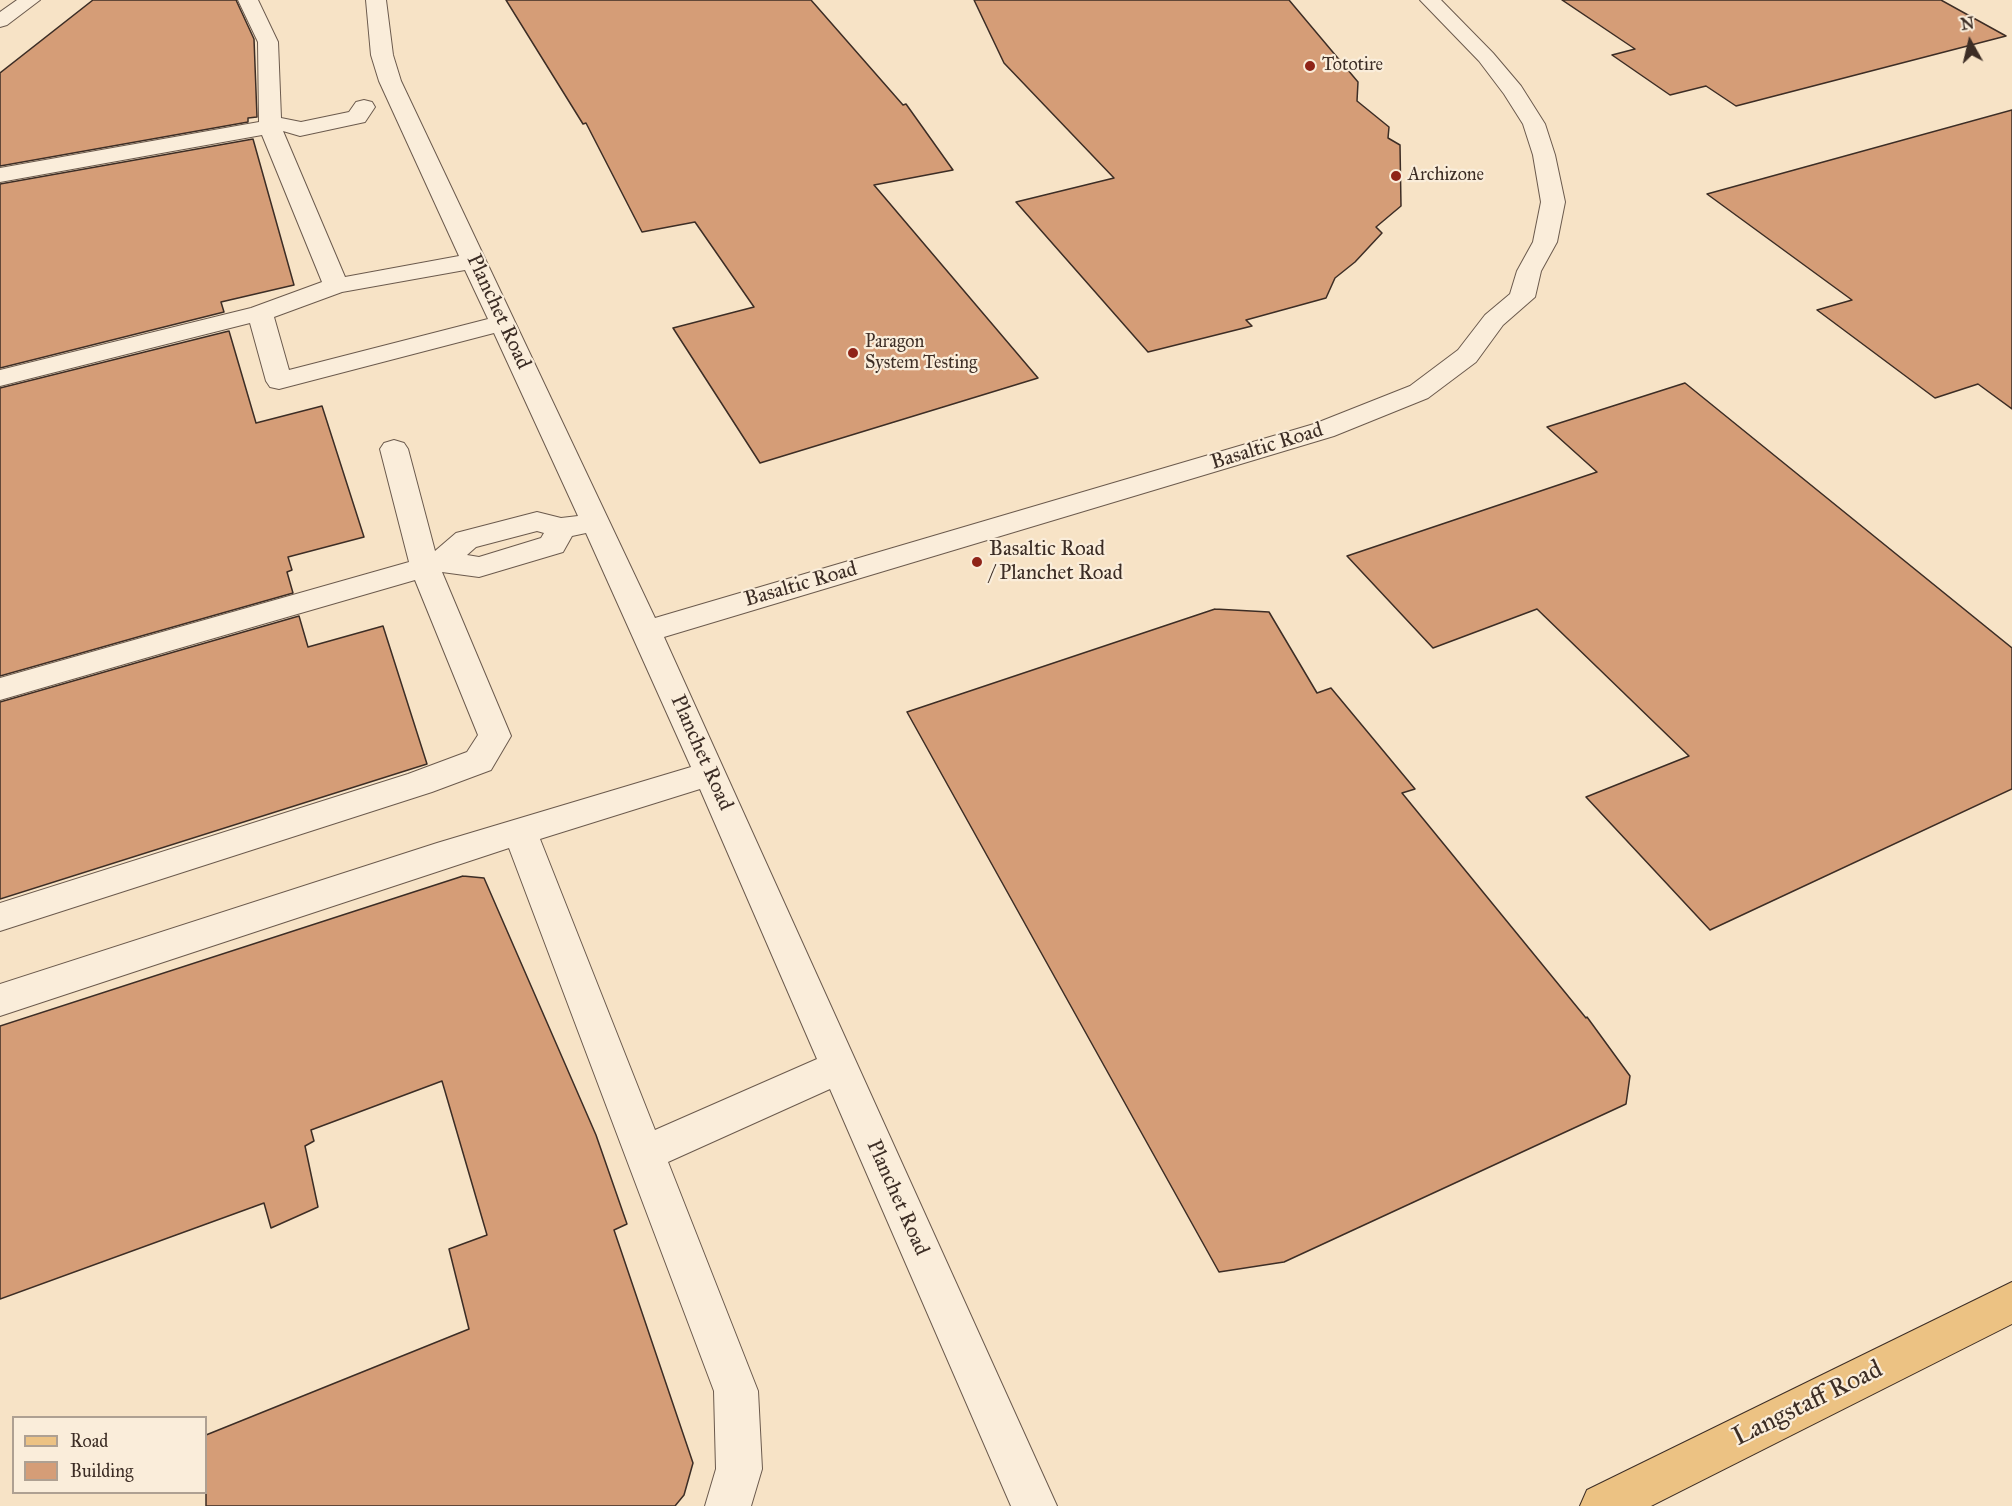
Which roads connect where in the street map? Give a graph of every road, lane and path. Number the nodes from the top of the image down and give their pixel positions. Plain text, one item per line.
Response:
1 (30, 0) edge
2 (248, 0) edge
3 (376, 0) edge
4 (1430, 0) edge
5 (0, 21) edge
6 (400, 102) junction
7 (277, 125) junction
8 (0, 175) edge
9 (473, 261) junction
10 (336, 286) junction
11 (260, 313) junction
12 (504, 323) junction
13 (0, 378) edge
14 (394, 449) dead end
15 (596, 522) junction
16 (434, 564) junction
17 (646, 631) junction
18 (38, 678) junction
19 (0, 683) edge
20 (0, 688) edge
21 (709, 774) junction
22 (520, 831) junction
23 (0, 917) edge
24 (0, 1000) edge
25 (839, 1067) junction
26 (645, 1154) junction
27 (2012, 1302) edge
28 (728, 1506) edge
29 (1034, 1506) edge
30 (1603, 1506) edge

1 - 5 street
2 - 7 street
3 - 6 street, Planchet Road
4 - 17 street, Basaltic Road
6 - 7 street
6 - 9 street, Planchet Road
7 - 8 street
7 - 10 street
9 - 10 street
9 - 12 street, Planchet Road
10 - 11 street
11 - 12 street
11 - 13 street
12 - 15 street, Planchet Road
14 - 16 street
15 - 16 street
15 - 17 street, Planchet Road
16 - 18 street
16 - 23 street
17 - 21 street, Planchet Road
18 - 19 street
18 - 20 street
21 - 22 street
21 - 25 street, Planchet Road
22 - 24 street
22 - 26 street
25 - 26 street
25 - 29 street, Planchet Road
26 - 28 street
27 - 30 main road, Langstaff Road

